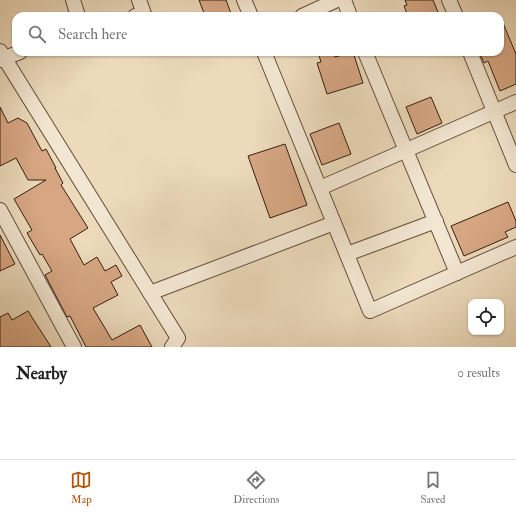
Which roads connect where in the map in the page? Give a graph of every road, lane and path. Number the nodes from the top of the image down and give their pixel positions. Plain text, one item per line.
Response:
1 (73, 0) edge
2 (139, 0) edge
3 (244, 0) edge
4 (337, 0) edge
5 (344, 0) edge
6 (449, 0) edge
7 (77, 12) edge
8 (143, 12) edge
9 (249, 12) edge
10 (311, 12) edge
11 (348, 12) edge
12 (454, 12) edge
13 (12, 54) edge
14 (1, 56) edge
15 (266, 56) edge
16 (367, 56) edge
17 (472, 56) edge
18 (516, 102) edge
19 (494, 111) junction
20 (406, 150) junction
21 (516, 165) edge
22 (320, 188) junction
23 (0, 210) edge
24 (436, 221) junction
25 (334, 223) junction
26 (516, 247) edge
27 (347, 254) junction
28 (457, 273) junction
29 (150, 293) junction
30 (74, 347) edge
31 (172, 347) edge

1 - 7 street
2 - 8 street
3 - 9 street
4 - 10 street
5 - 11 street
6 - 12 street
13 - 14 street
14 - 29 street
15 - 22 street
16 - 20 street
17 - 19 street
18 - 19 street
19 - 20 street
19 - 21 street
20 - 22 street
20 - 24 street
22 - 25 street
23 - 30 street
24 - 27 street
24 - 28 street
25 - 27 street
25 - 29 street
26 - 28 street
27 - 28 street
29 - 31 street

